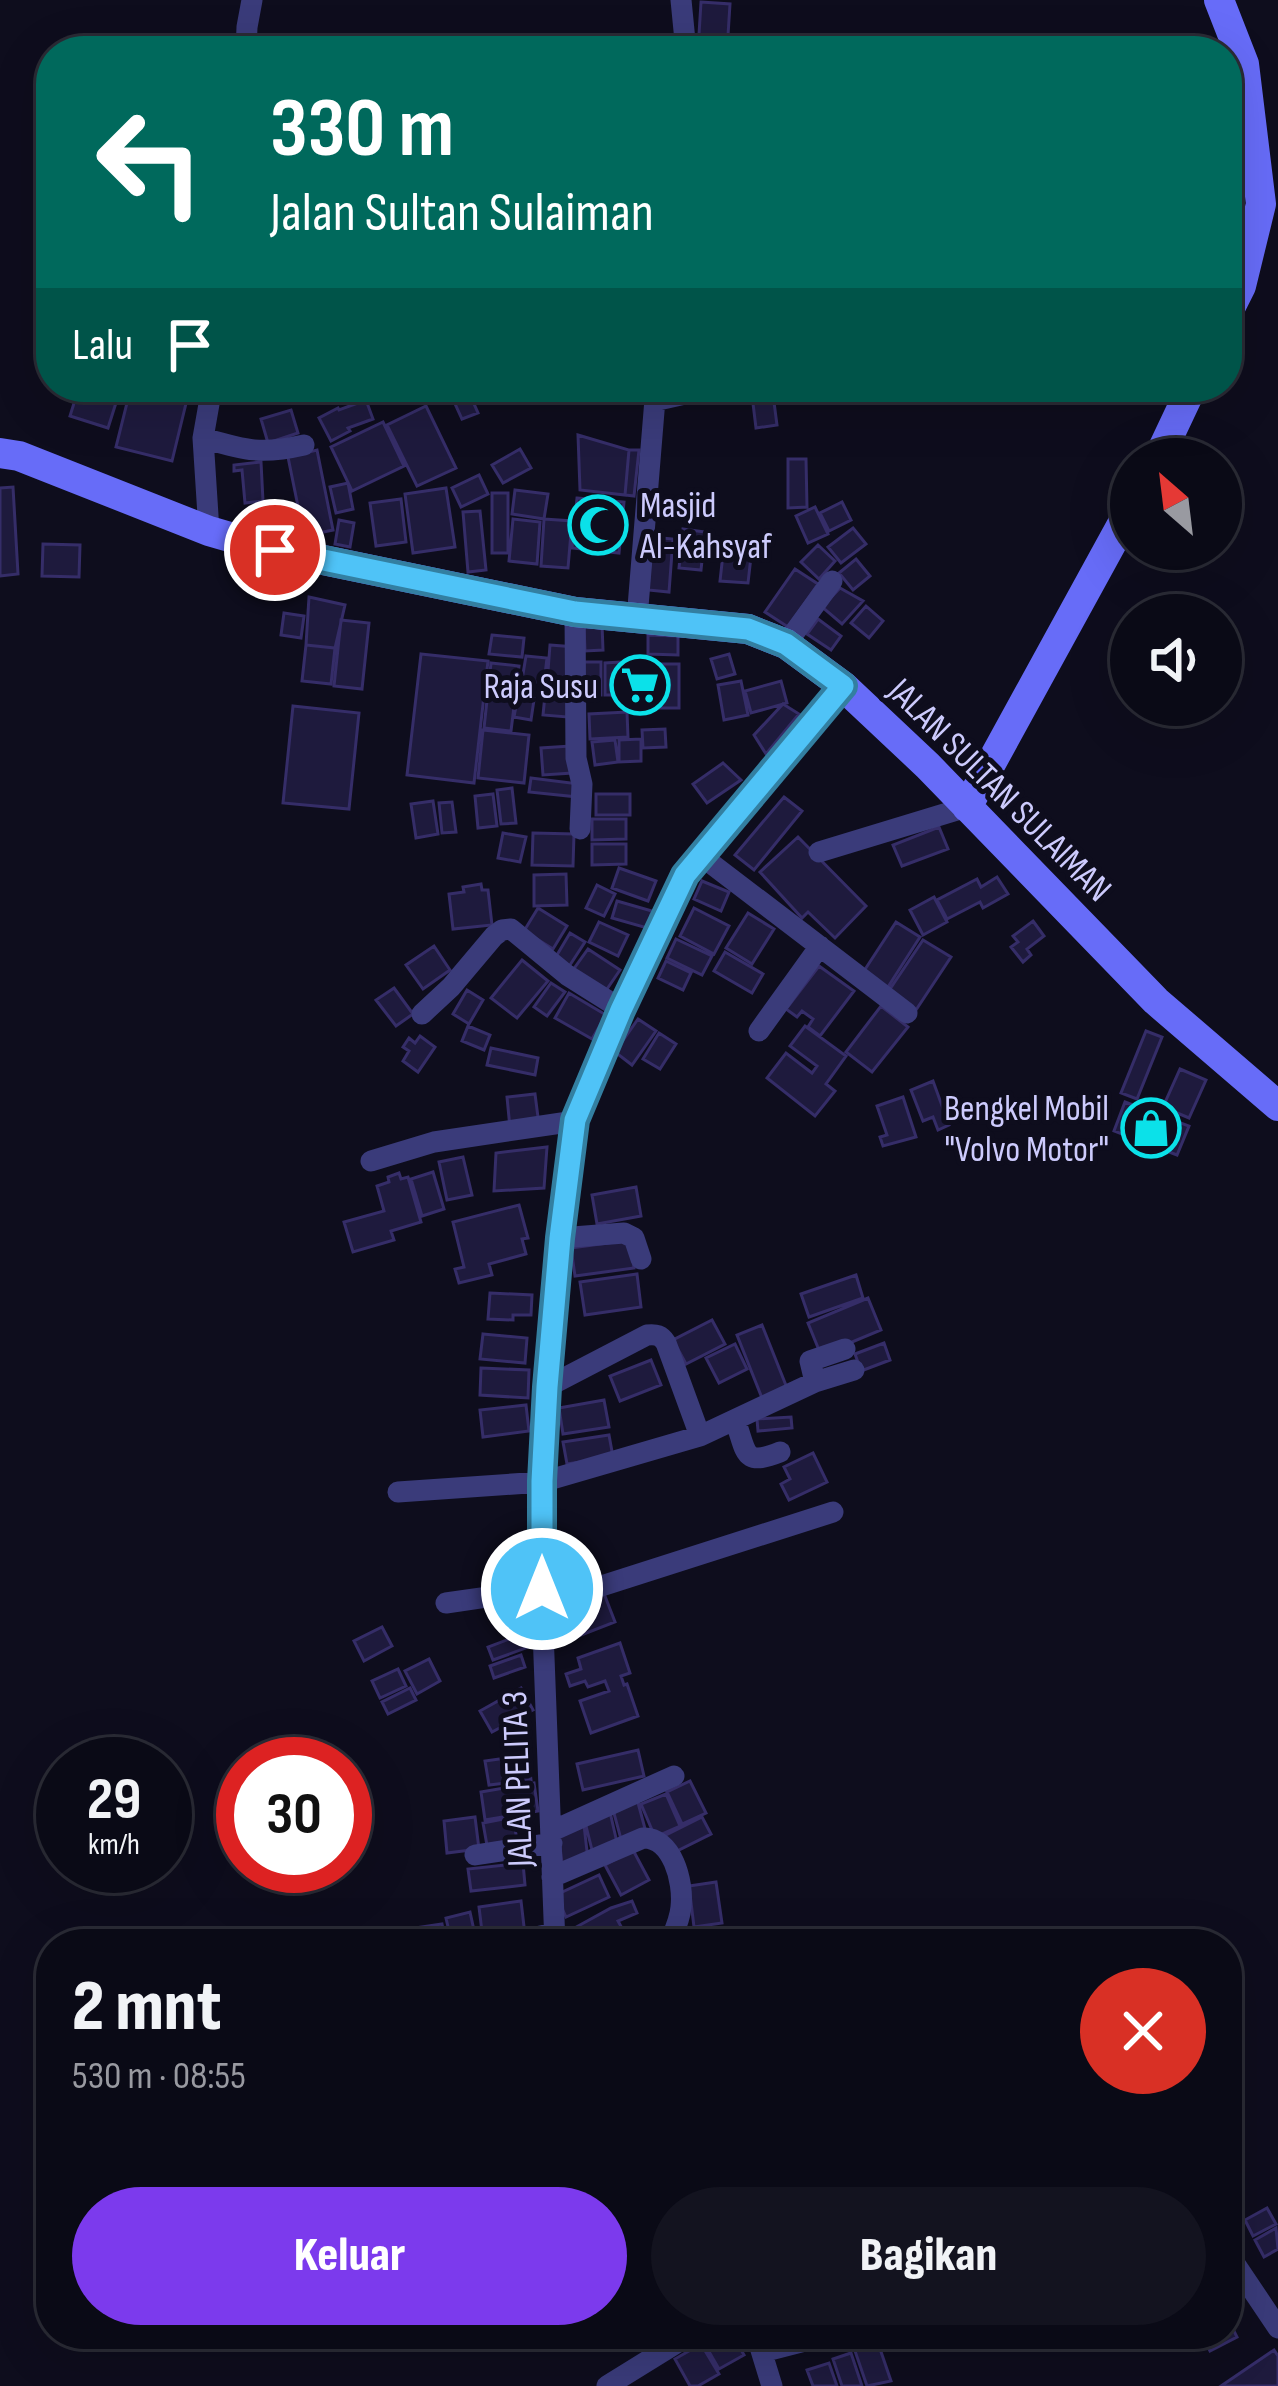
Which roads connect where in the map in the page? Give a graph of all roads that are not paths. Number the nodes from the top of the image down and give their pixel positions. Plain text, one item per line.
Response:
1 (252, 0) edge
2 (681, 0) edge
3 (1219, 0) edge
4 (247, 36) edge
5 (685, 36) edge
6 (1233, 36) edge
7 (1242, 59) edge
8 (1242, 282) edge
9 (209, 402) edge
10 (654, 402) edge
11 (1185, 402) edge
12 (203, 438) junction
13 (1168, 438) edge
14 (304, 445) dead end
15 (0, 453) edge
16 (209, 531) junction
17 (1110, 546) edge
18 (832, 581) dead end
19 (575, 612) junction
20 (637, 619) junction
21 (786, 644) junction
22 (843, 686) junction
23 (967, 807) junction
24 (580, 829) dead end
25 (819, 852) dead end
26 (700, 855) junction
27 (820, 946) junction
28 (621, 1010) junction
29 (907, 1013) dead end
30 (422, 1014) dead end
31 (759, 1031) dead end
32 (1278, 1106) edge
33 (575, 1120) junction
34 (371, 1161) dead end
35 (560, 1238) junction
36 (641, 1259) dead end
37 (849, 1359) dead end
38 (547, 1387) junction
39 (735, 1420) junction
40 (700, 1436) junction
41 (779, 1452) dead end
42 (542, 1481) junction
43 (398, 1492) dead end
44 (833, 1512) dead end
45 (542, 1597) junction
46 (446, 1603) dead end
47 (674, 1776) dead end
48 (552, 1837) junction
49 (475, 1855) dead end
50 (552, 1877) junction
51 (555, 1929) edge
52 (676, 1929) edge
53 (1242, 2274) edge
54 (1277, 2326) edge
55 (667, 2349) edge
56 (761, 2349) edge
57 (607, 2386) edge
58 (772, 2386) edge

1 - 4 street
2 - 5 street
3 - 6 main road
7 - 8 main road
9 - 12 street
10 - 20 street
11 - 13 main road
12 - 14 street
12 - 16 street
15 - 16 main road, JALAN SULTAN SULAIMAN
16 - 19 main road, JALAN SULTAN SULAIMAN
17 - 23 main road
18 - 21 street
19 - 20 main road, JALAN SULTAN SULAIMAN
19 - 24 street
20 - 21 main road, JALAN SULTAN SULAIMAN
21 - 22 main road, JALAN SULTAN SULAIMAN
22 - 23 main road, JALAN SULTAN SULAIMAN
22 - 26 street, JALAN PELITA 3
23 - 25 street
23 - 32 main road, JALAN SULTAN SULAIMAN
26 - 27 street
26 - 28 street, JALAN PELITA 3
27 - 29 street
27 - 31 street
28 - 30 street
28 - 33 street, JALAN PELITA 3
33 - 34 street
33 - 35 street, JALAN PELITA 3
35 - 36 street
35 - 38 street, JALAN PELITA 3
37 - 39 street
38 - 40 street
38 - 42 street, JALAN PELITA 3
39 - 40 street
39 - 41 street
40 - 42 street
42 - 43 street
42 - 45 street, JALAN PELITA 3
44 - 45 street
45 - 46 street
45 - 48 street, JALAN PELITA 3
47 - 48 street
48 - 49 street
48 - 50 street, JALAN PELITA 3
50 - 51 street, JALAN PELITA 3
50 - 52 street
53 - 54 street
55 - 57 street
56 - 58 street

